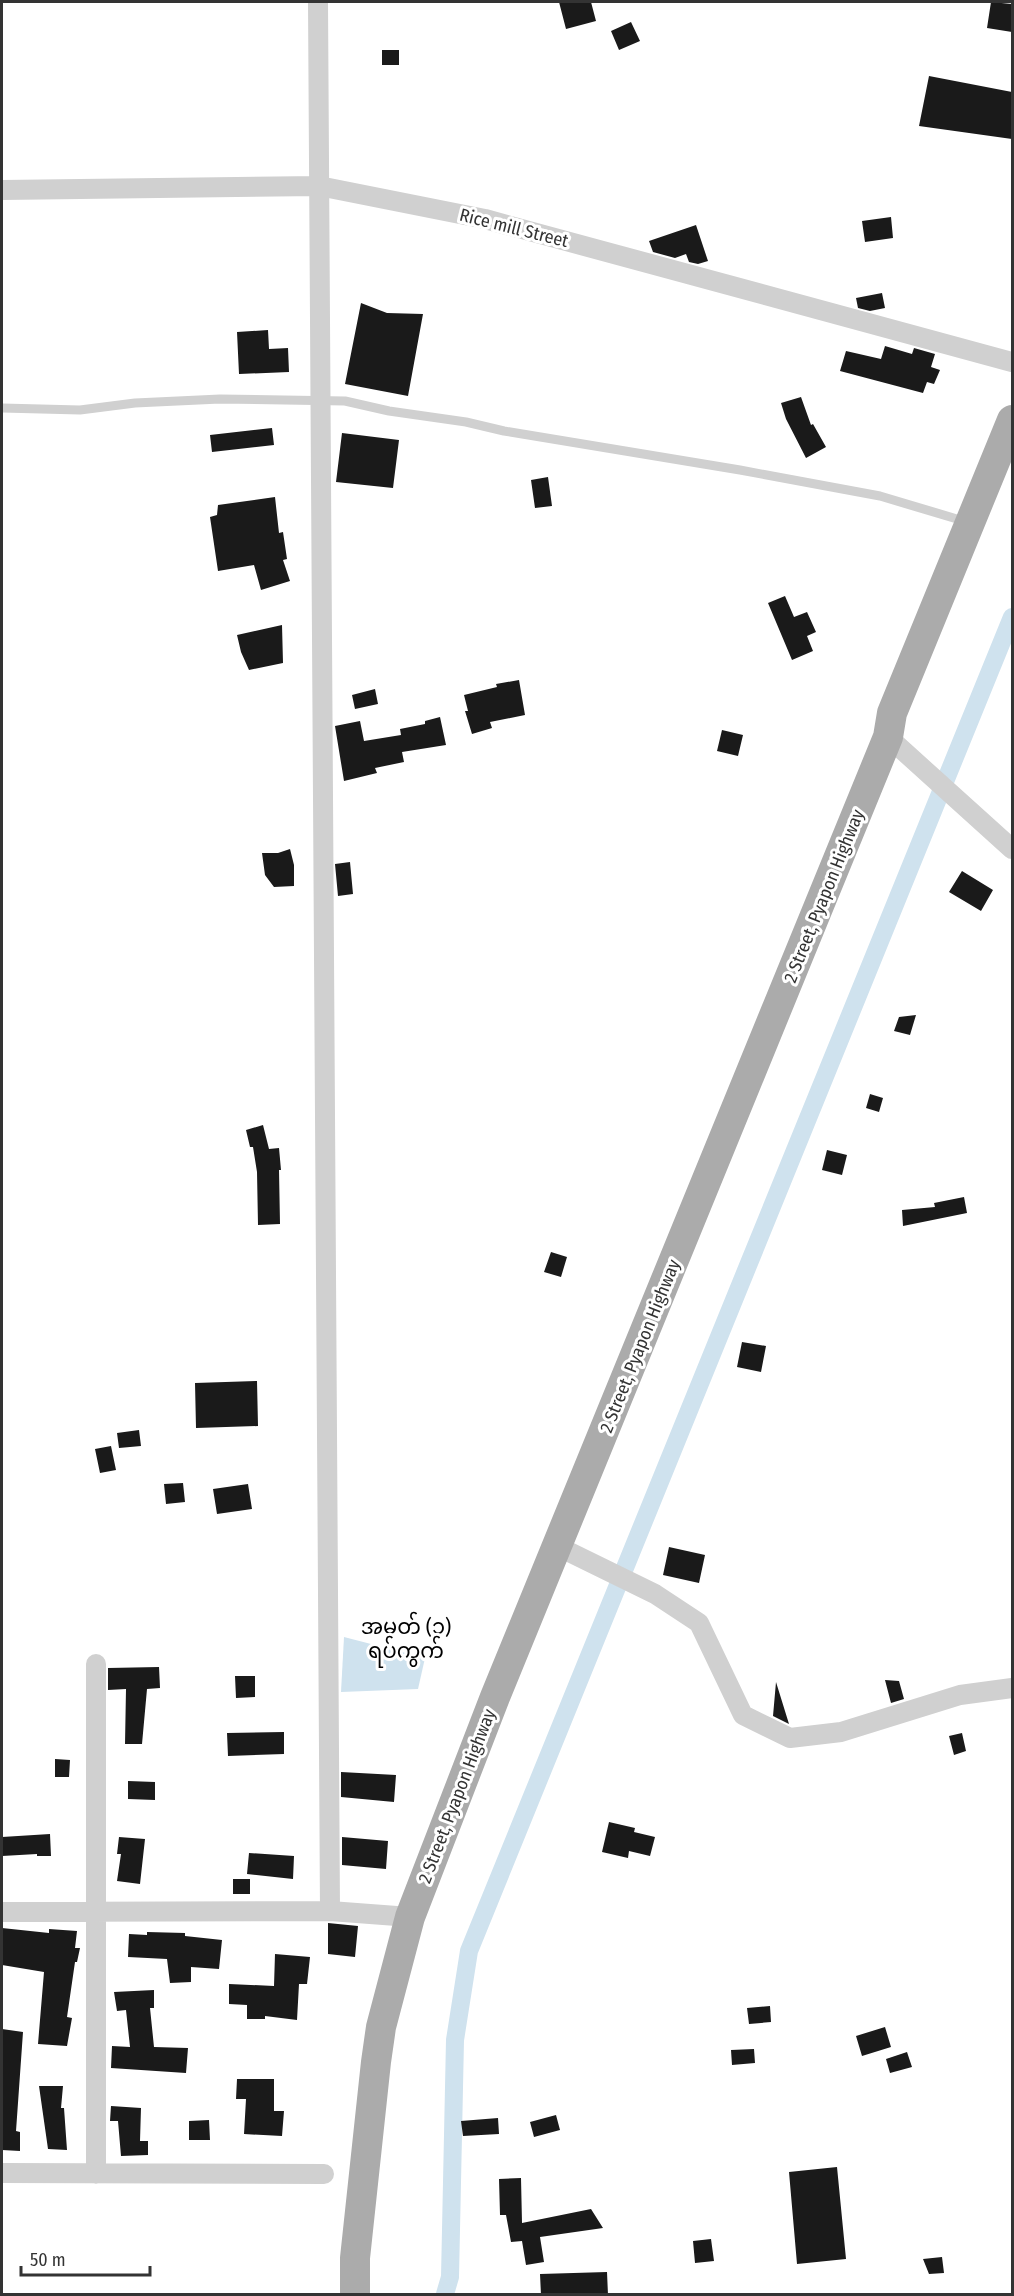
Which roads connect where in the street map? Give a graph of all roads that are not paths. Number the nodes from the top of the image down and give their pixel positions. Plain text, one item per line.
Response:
1 (318, 2) edge
2 (319, 186) junction
3 (2, 190) edge
4 (1012, 362) edge
5 (320, 400) junction
6 (2, 408) edge
7 (1012, 420) edge
8 (970, 523) junction
9 (888, 737) junction
10 (1012, 849) edge
11 (557, 1546) junction
12 (96, 1665) dead end
13 (1012, 1688) edge
14 (97, 1911) junction
15 (330, 1911) junction
16 (2, 1912) edge
17 (410, 1917) junction
18 (2, 2173) edge
19 (96, 2174) junction
20 (324, 2174) dead end
21 (355, 2295) edge

1 - 2 street
2 - 3 street, Rice mill Street
2 - 4 street, Rice mill Street
2 - 5 street
5 - 6 lane
5 - 8 lane
5 - 15 street
7 - 8 main road, 2 Street, Pyapon Highway
8 - 9 main road, 2 Street, Pyapon Highway
9 - 10 street
9 - 11 main road, 2 Street, Pyapon Highway
11 - 13 street
11 - 17 main road, 2 Street, Pyapon Highway
12 - 14 street
14 - 15 street
14 - 16 street
14 - 19 street
15 - 17 street
17 - 21 main road, 2 Street, Pyapon Highway
18 - 19 street
19 - 20 street

